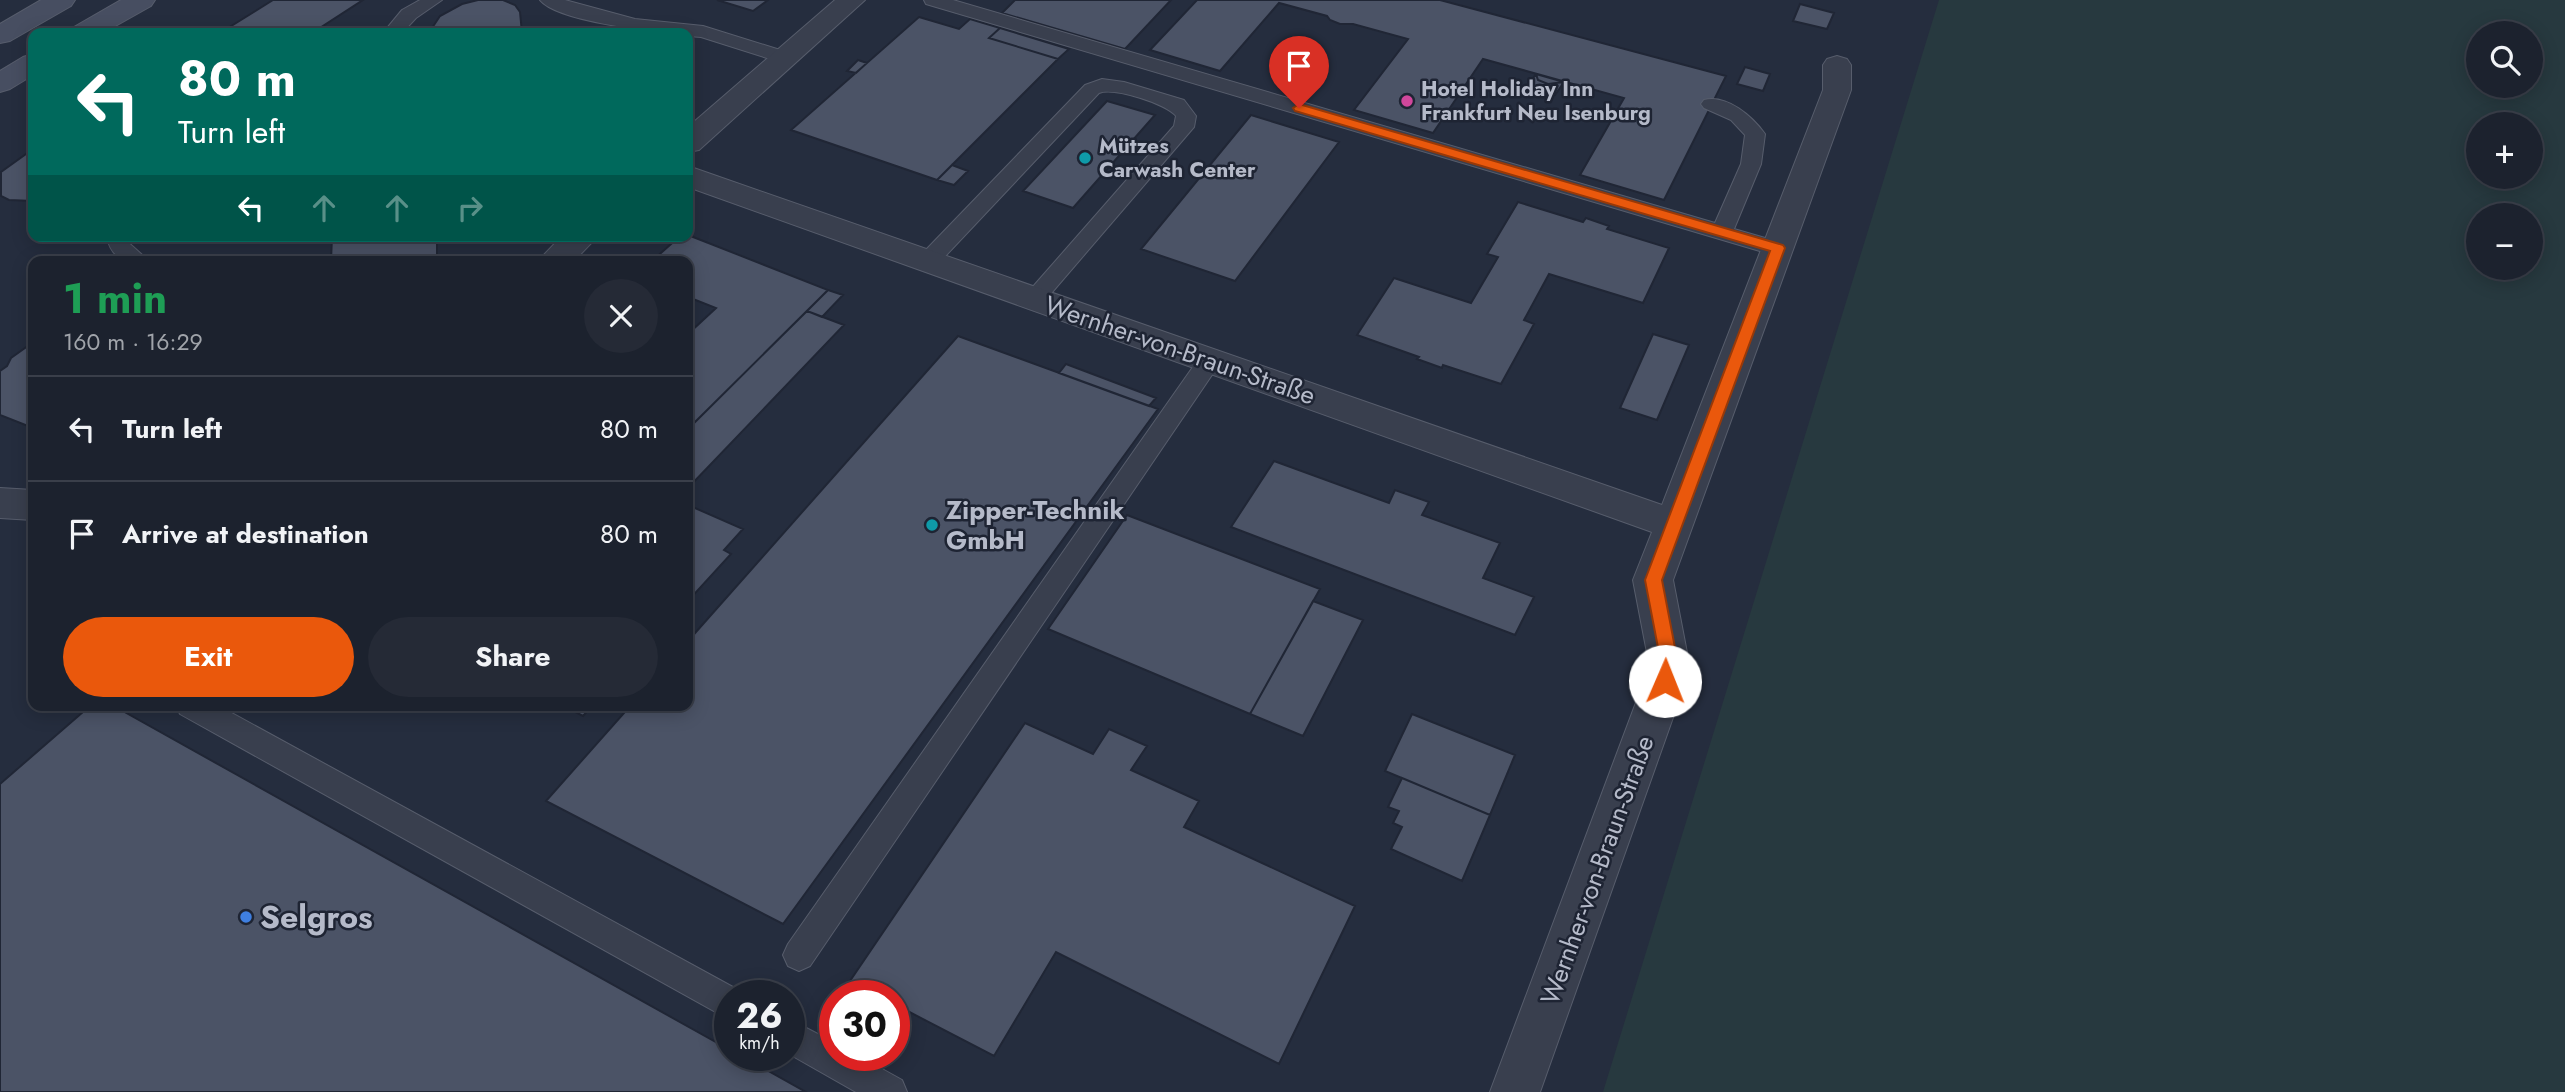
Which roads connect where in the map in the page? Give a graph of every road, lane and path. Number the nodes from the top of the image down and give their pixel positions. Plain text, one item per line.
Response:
1 (61, 0) edge
2 (141, 0) edge
3 (433, 0) edge
4 (549, 0) edge
5 (851, 0) edge
6 (933, 0) edge
7 (93, 28) edge
8 (397, 28) edge
9 (664, 28) edge
10 (693, 31) edge
11 (0, 35) edge
12 (786, 58) junction
13 (1837, 65) dead end
14 (28, 66) edge
15 (0, 82) edge
16 (1711, 104) dead end
17 (693, 139) edge
18 (693, 178) edge
19 (1722, 232) junction
20 (119, 242) edge
21 (575, 242) edge
22 (1778, 248) junction
23 (132, 256) edge
24 (560, 256) edge
25 (928, 261) junction
26 (1034, 298) junction
27 (1210, 360) junction
28 (0, 503) edge
29 (28, 505) edge
30 (1673, 524) junction
31 (201, 711) edge
32 (799, 955) dead end
33 (714, 994) edge
34 (805, 1045) edge
35 (890, 1092) edge
36 (1515, 1092) edge

1 - 11 main road
2 - 7 main road
3 - 8 lane
4 - 9 lane
5 - 12 street
6 - 19 lane
10 - 12 lane
12 - 17 street
13 - 22 street, Wernher-von-Braun-Straße
14 - 15 main road
16 - 19 lane
18 - 25 street, Wernher-von-Braun-Straße
19 - 22 lane
20 - 23 lane
21 - 24 street
22 - 30 street, Wernher-von-Braun-Straße
25 - 26 street, Wernher-von-Braun-Straße
25 - 26 lane
26 - 27 street, Wernher-von-Braun-Straße
27 - 30 street, Wernher-von-Braun-Straße
27 - 32 lane
28 - 29 street
30 - 36 street, Wernher-von-Braun-Straße
31 - 33 lane
34 - 35 lane

